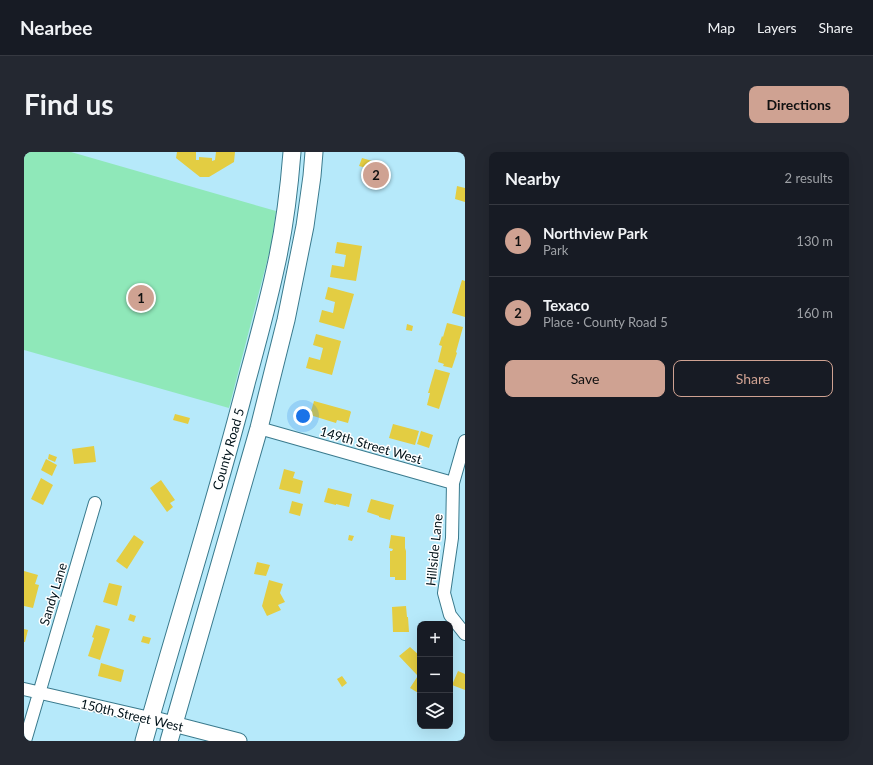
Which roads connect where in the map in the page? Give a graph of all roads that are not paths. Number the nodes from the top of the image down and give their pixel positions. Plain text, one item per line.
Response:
1 (292, 152) edge
2 (314, 152) edge
3 (259, 428) junction
4 (465, 441) edge
5 (453, 483) junction
6 (95, 503) dead end
7 (465, 634) edge
8 (24, 689) edge
9 (38, 693) junction
10 (150, 718) junction
11 (174, 724) junction
12 (25, 741) edge
13 (144, 741) edge
14 (169, 741) edge
15 (239, 741) edge

1 - 10 main road, County Road 5
2 - 3 main road, County Road 5
3 - 5 street, 149th Street West
3 - 11 main road, County Road 5
4 - 5 street, Hillside Lane
5 - 7 street, Hillside Lane
6 - 9 street, Sandy Lane
8 - 9 street, 150th Street West
9 - 10 street, 150th Street West
9 - 12 street, Sandy Lane
10 - 11 street, 150th Street West
10 - 13 main road, County Road 5
11 - 14 main road, County Road 5
11 - 15 street, 150th Street West

